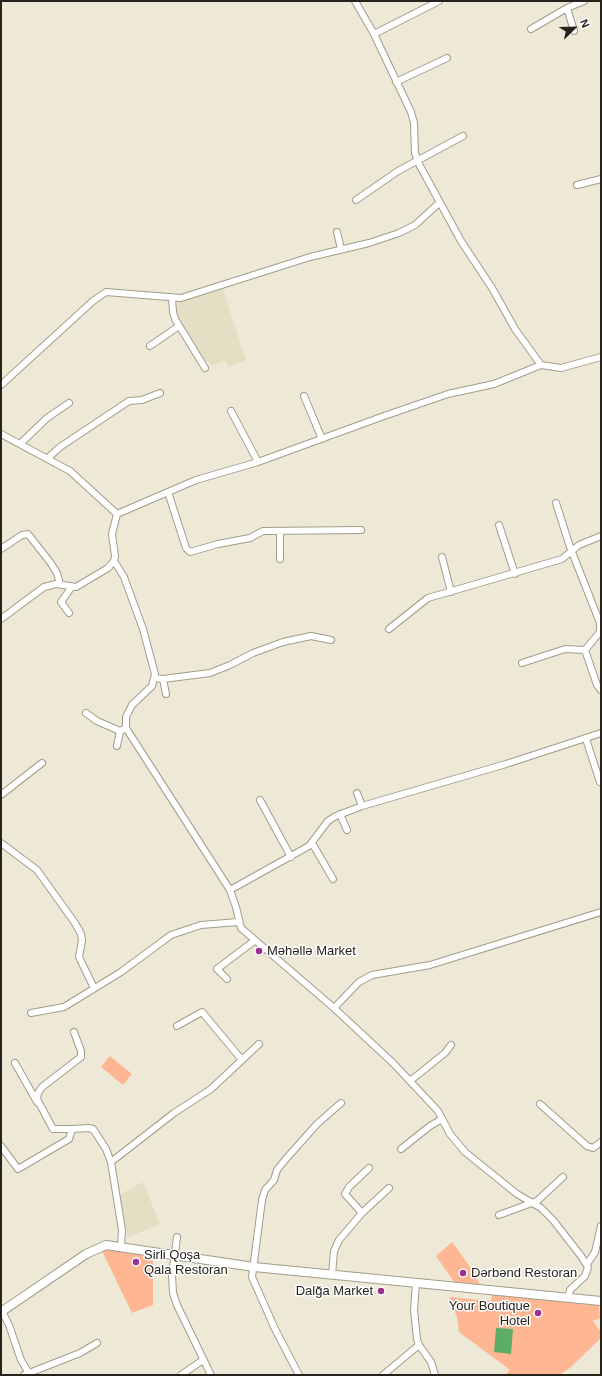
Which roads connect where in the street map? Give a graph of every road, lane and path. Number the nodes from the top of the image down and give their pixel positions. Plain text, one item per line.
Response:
1 (355, 1) edge
2 (439, 1) edge
3 (584, 1) edge
4 (426, 4) edge
5 (567, 8) junction
6 (531, 29) dead end
7 (574, 31) dead end
8 (374, 34) junction
9 (447, 58) dead end
10 (396, 82) junction
11 (463, 136) dead end
12 (417, 160) junction
13 (601, 179) edge
14 (577, 184) dead end
15 (356, 200) dead end
16 (439, 203) junction
17 (337, 232) dead end
18 (341, 249) junction
19 (172, 298) junction
20 (179, 326) junction
21 (150, 346) dead end
22 (601, 357) edge
23 (541, 366) junction
24 (206, 368) dead end
25 (1, 385) edge
26 (160, 393) dead end
27 (304, 396) dead end
28 (70, 403) dead end
29 (231, 411) dead end
30 (1, 434) edge
31 (322, 439) junction
32 (20, 444) junction
33 (48, 458) junction
34 (258, 462) junction
35 (168, 492) junction
36 (556, 504) dead end
37 (118, 514) junction
38 (499, 525) dead end
39 (360, 530) dead end
40 (280, 531) junction
41 (601, 536) edge
42 (1, 550) edge
43 (573, 552) junction
44 (442, 557) dead end
45 (280, 559) dead end
46 (114, 561) junction
47 (515, 574) junction
48 (60, 584) junction
49 (70, 588) junction
50 (451, 592) junction
51 (69, 613) dead end
52 (1, 619) edge
53 (389, 630) dead end
54 (331, 640) dead end
55 (586, 650) junction
56 (522, 663) dead end
57 (155, 678) junction
58 (163, 679) junction
59 (601, 690) edge
60 (166, 694) dead end
61 (86, 713) dead end
62 (123, 730) junction
63 (601, 734) edge
64 (586, 739) junction
65 (117, 746) dead end
66 (42, 764) dead end
67 (600, 782) edge
68 (358, 793) dead end
69 (1, 795) edge
70 (260, 800) dead end
71 (362, 806) junction
72 (340, 814) junction
73 (347, 830) dead end
74 (1, 843) edge
75 (312, 843) junction
76 (291, 857) junction
77 (332, 879) dead end
78 (230, 890) junction
79 (601, 912) edge
80 (238, 922) junction
81 (254, 941) junction
82 (227, 979) dead end
83 (94, 988) junction
84 (334, 1008) junction
85 (31, 1013) dead end
86 (177, 1026) dead end
87 (74, 1032) dead end
88 (259, 1044) dead end
89 (452, 1045) dead end
90 (242, 1060) junction
91 (15, 1063) dead end
92 (410, 1081) junction
93 (37, 1102) junction
94 (341, 1103) dead end
95 (540, 1104) dead end
96 (442, 1119) junction
97 (72, 1129) junction
98 (601, 1142) edge
99 (1, 1146) edge
100 (401, 1149) dead end
101 (111, 1162) junction
102 (369, 1168) dead end
103 (563, 1177) dead end
104 (388, 1188) dead end
105 (533, 1203) junction
106 (362, 1213) junction
107 (499, 1215) dead end
108 (601, 1226) edge
109 (177, 1237) dead end
110 (121, 1246) junction
111 (174, 1255) junction
112 (587, 1264) junction
113 (254, 1267) junction
114 (332, 1275) junction
115 (416, 1283) junction
116 (568, 1298) junction
117 (601, 1301) edge
118 (1, 1311) edge
119 (97, 1343) dead end
120 (419, 1345) junction
121 (203, 1360) junction
122 (27, 1374) edge
123 (182, 1375) edge
124 (210, 1375) edge
125 (299, 1375) edge
126 (383, 1375) edge
127 (435, 1375) edge

1 - 8 street
2 - 4 street
3 - 5 street
4 - 8 street
5 - 6 street
5 - 7 street
8 - 10 street
9 - 10 street
10 - 12 street
11 - 12 street
12 - 15 street
12 - 16 street
13 - 14 street
16 - 18 street
16 - 23 street
17 - 18 street
18 - 19 street
19 - 20 street
19 - 25 street
20 - 21 street
20 - 24 street
22 - 23 street
23 - 31 street
26 - 33 street
27 - 31 street
28 - 32 street
29 - 34 street
30 - 32 street
31 - 34 street
32 - 33 street
33 - 37 street
34 - 35 street
35 - 37 street
35 - 40 street
36 - 43 street
37 - 46 street
38 - 47 street
39 - 40 street
40 - 45 street
41 - 43 street
42 - 48 street
43 - 47 street
43 - 55 street
44 - 50 street
46 - 49 street
46 - 57 street
47 - 50 street
48 - 49 street
48 - 52 street
49 - 51 street
50 - 53 street
54 - 58 street
55 - 56 street
55 - 59 street
57 - 58 street
57 - 62 street
58 - 60 street
61 - 62 street
62 - 65 street
62 - 78 street
63 - 64 street
64 - 67 street
64 - 71 street
66 - 69 street
68 - 71 street
70 - 76 street
71 - 72 street
72 - 73 street
72 - 75 street
74 - 83 street
75 - 76 street
75 - 77 street
76 - 78 street
78 - 80 street
79 - 84 street
80 - 81 street
80 - 83 street
81 - 82 street
81 - 84 street
83 - 85 street
84 - 92 street
86 - 90 street
87 - 93 street
88 - 90 street
89 - 92 street
90 - 101 street
91 - 93 street
92 - 96 street
93 - 97 street
94 - 113 street
95 - 98 street
96 - 100 street
96 - 105 street
97 - 99 street
97 - 101 street
101 - 110 street
102 - 106 street
103 - 105 street
104 - 106 street
105 - 107 street
105 - 112 street
106 - 114 street
108 - 112 street
109 - 111 street
110 - 111 street
110 - 118 street
111 - 113 street
111 - 121 street
112 - 116 street
113 - 114 street
113 - 125 street
114 - 115 street
115 - 116 street
115 - 120 street
116 - 117 street
118 - 122 street
119 - 122 street
120 - 126 street
120 - 127 street
121 - 123 street
121 - 124 street

